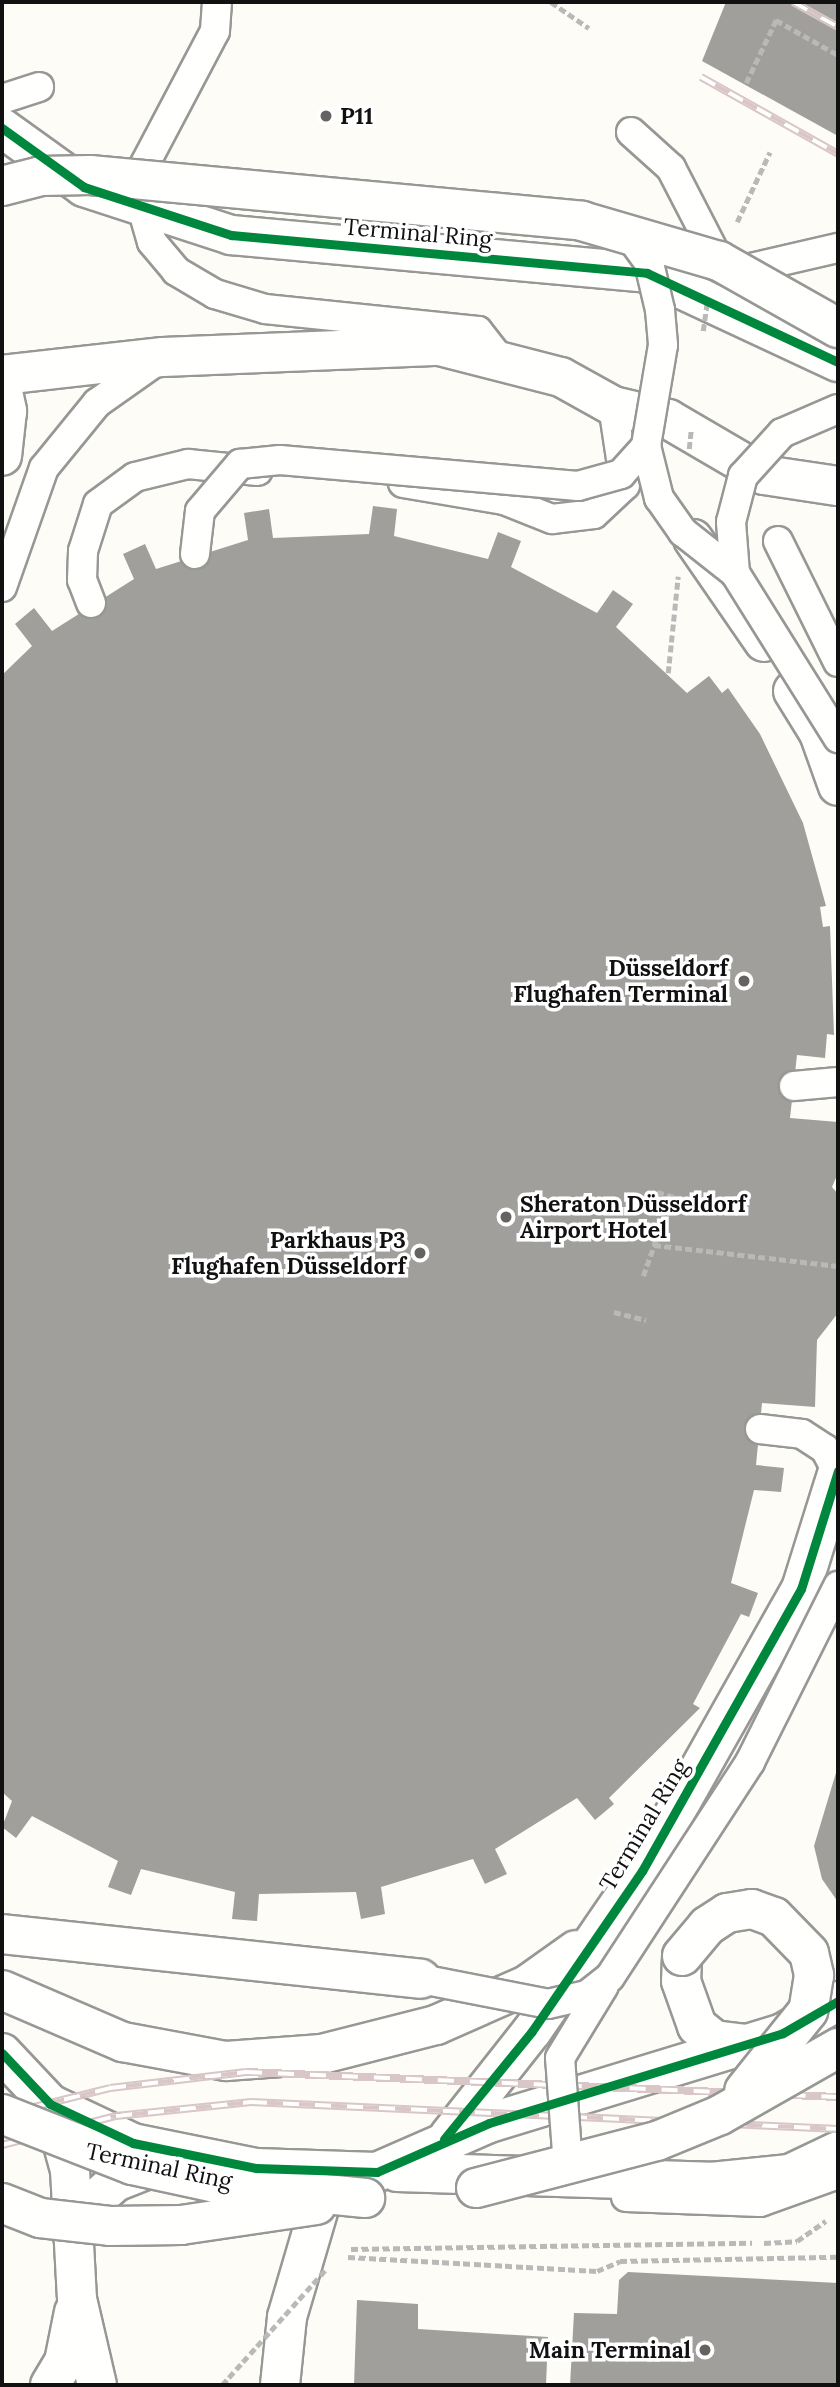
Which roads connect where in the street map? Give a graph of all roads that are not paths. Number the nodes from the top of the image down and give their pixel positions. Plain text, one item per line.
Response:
1 (218, 2) edge
2 (39, 87) dead end
3 (2, 99) edge
4 (2, 128) edge
5 (631, 132) dead end
6 (2, 186) edge
7 (143, 211) junction
8 (623, 228) junction
9 (838, 248) edge
10 (729, 266) junction
11 (838, 328) edge
12 (163, 357) junction
13 (499, 358) junction
14 (838, 362) edge
15 (2, 375) edge
16 (2, 387) edge
17 (613, 406) junction
18 (838, 409) edge
19 (646, 446) junction
20 (2, 456) edge
21 (838, 486) edge
22 (778, 541) dead end
23 (195, 554) dead end
24 (735, 573) junction
25 (2, 587) edge
26 (91, 603) dead end
27 (838, 662) edge
28 (838, 738) edge
29 (838, 786) edge
30 (838, 1082) edge
31 (794, 1086) dead end
32 (760, 1429) dead end
33 (838, 1472) edge
34 (838, 1586) edge
35 (601, 1932) junction
36 (2, 1934) edge
37 (610, 1977) junction
38 (421, 1979) joint
39 (2, 1990) edge
40 (838, 2001) edge
41 (757, 2042) junction
42 (838, 2048) edge
43 (2, 2053) edge
44 (50, 2104) junction
45 (2, 2115) edge
46 (720, 2115) junction
47 (838, 2151) edge
48 (183, 2158) junction
49 (419, 2158) junction
50 (568, 2166) junction
51 (329, 2174) junction
52 (838, 2174) edge
53 (371, 2185) junction
54 (476, 2188) junction
55 (2, 2203) edge
56 (73, 2236) junction
57 (77, 2299) junction
58 (50, 2385) edge
59 (97, 2385) edge
60 (280, 2385) edge

1 - 7 lane
2 - 3 lane
4 - 7 street, Terminal Ring
5 - 10 lane
6 - 8 street, Terminal Ring, bridge
7 - 13 lane
7 - 14 street, Terminal Ring
8 - 10 street, Terminal Ring, bridge
8 - 19 lane, bridge
9 - 10 lane
10 - 11 street, Terminal Ring, bridge
12 - 13 street
12 - 15 street
12 - 25 lane
13 - 17 street
16 - 20 street
17 - 21 street
17 - 26 lane
17 - 29 street
18 - 24 lane, bridge
19 - 23 lane, bridge
19 - 24 lane, bridge
22 - 27 lane
24 - 28 lane, bridge
30 - 31 lane
32 - 33 lane
33 - 35 street, Terminal Ring
34 - 37 lane, bridge
35 - 39 street, Terminal Ring
35 - 49 street, Terminal Ring
36 - 38 street, bridge
37 - 38 lane, bridge
37 - 50 lane, bridge
40 - 41 street, Terminal Ring
41 - 46 street, bridge
41 - 49 street, Terminal Ring
42 - 46 street, Terminal Ring, bridge
43 - 44 street, Terminal Ring
44 - 48 street, Terminal Ring
44 - 56 street
45 - 53 street, Terminal Ring, bridge
46 - 50 street, Terminal Ring, bridge
47 - 53 street, Terminal Ring
48 - 51 street, Terminal Ring
48 - 56 street
49 - 53 street, Terminal Ring
50 - 54 street, Terminal Ring, bridge
51 - 53 street, Terminal Ring
51 - 60 street
52 - 54 lane
53 - 54 street, Terminal Ring
53 - 55 street, bridge
56 - 57 street
57 - 58 street
57 - 59 street

